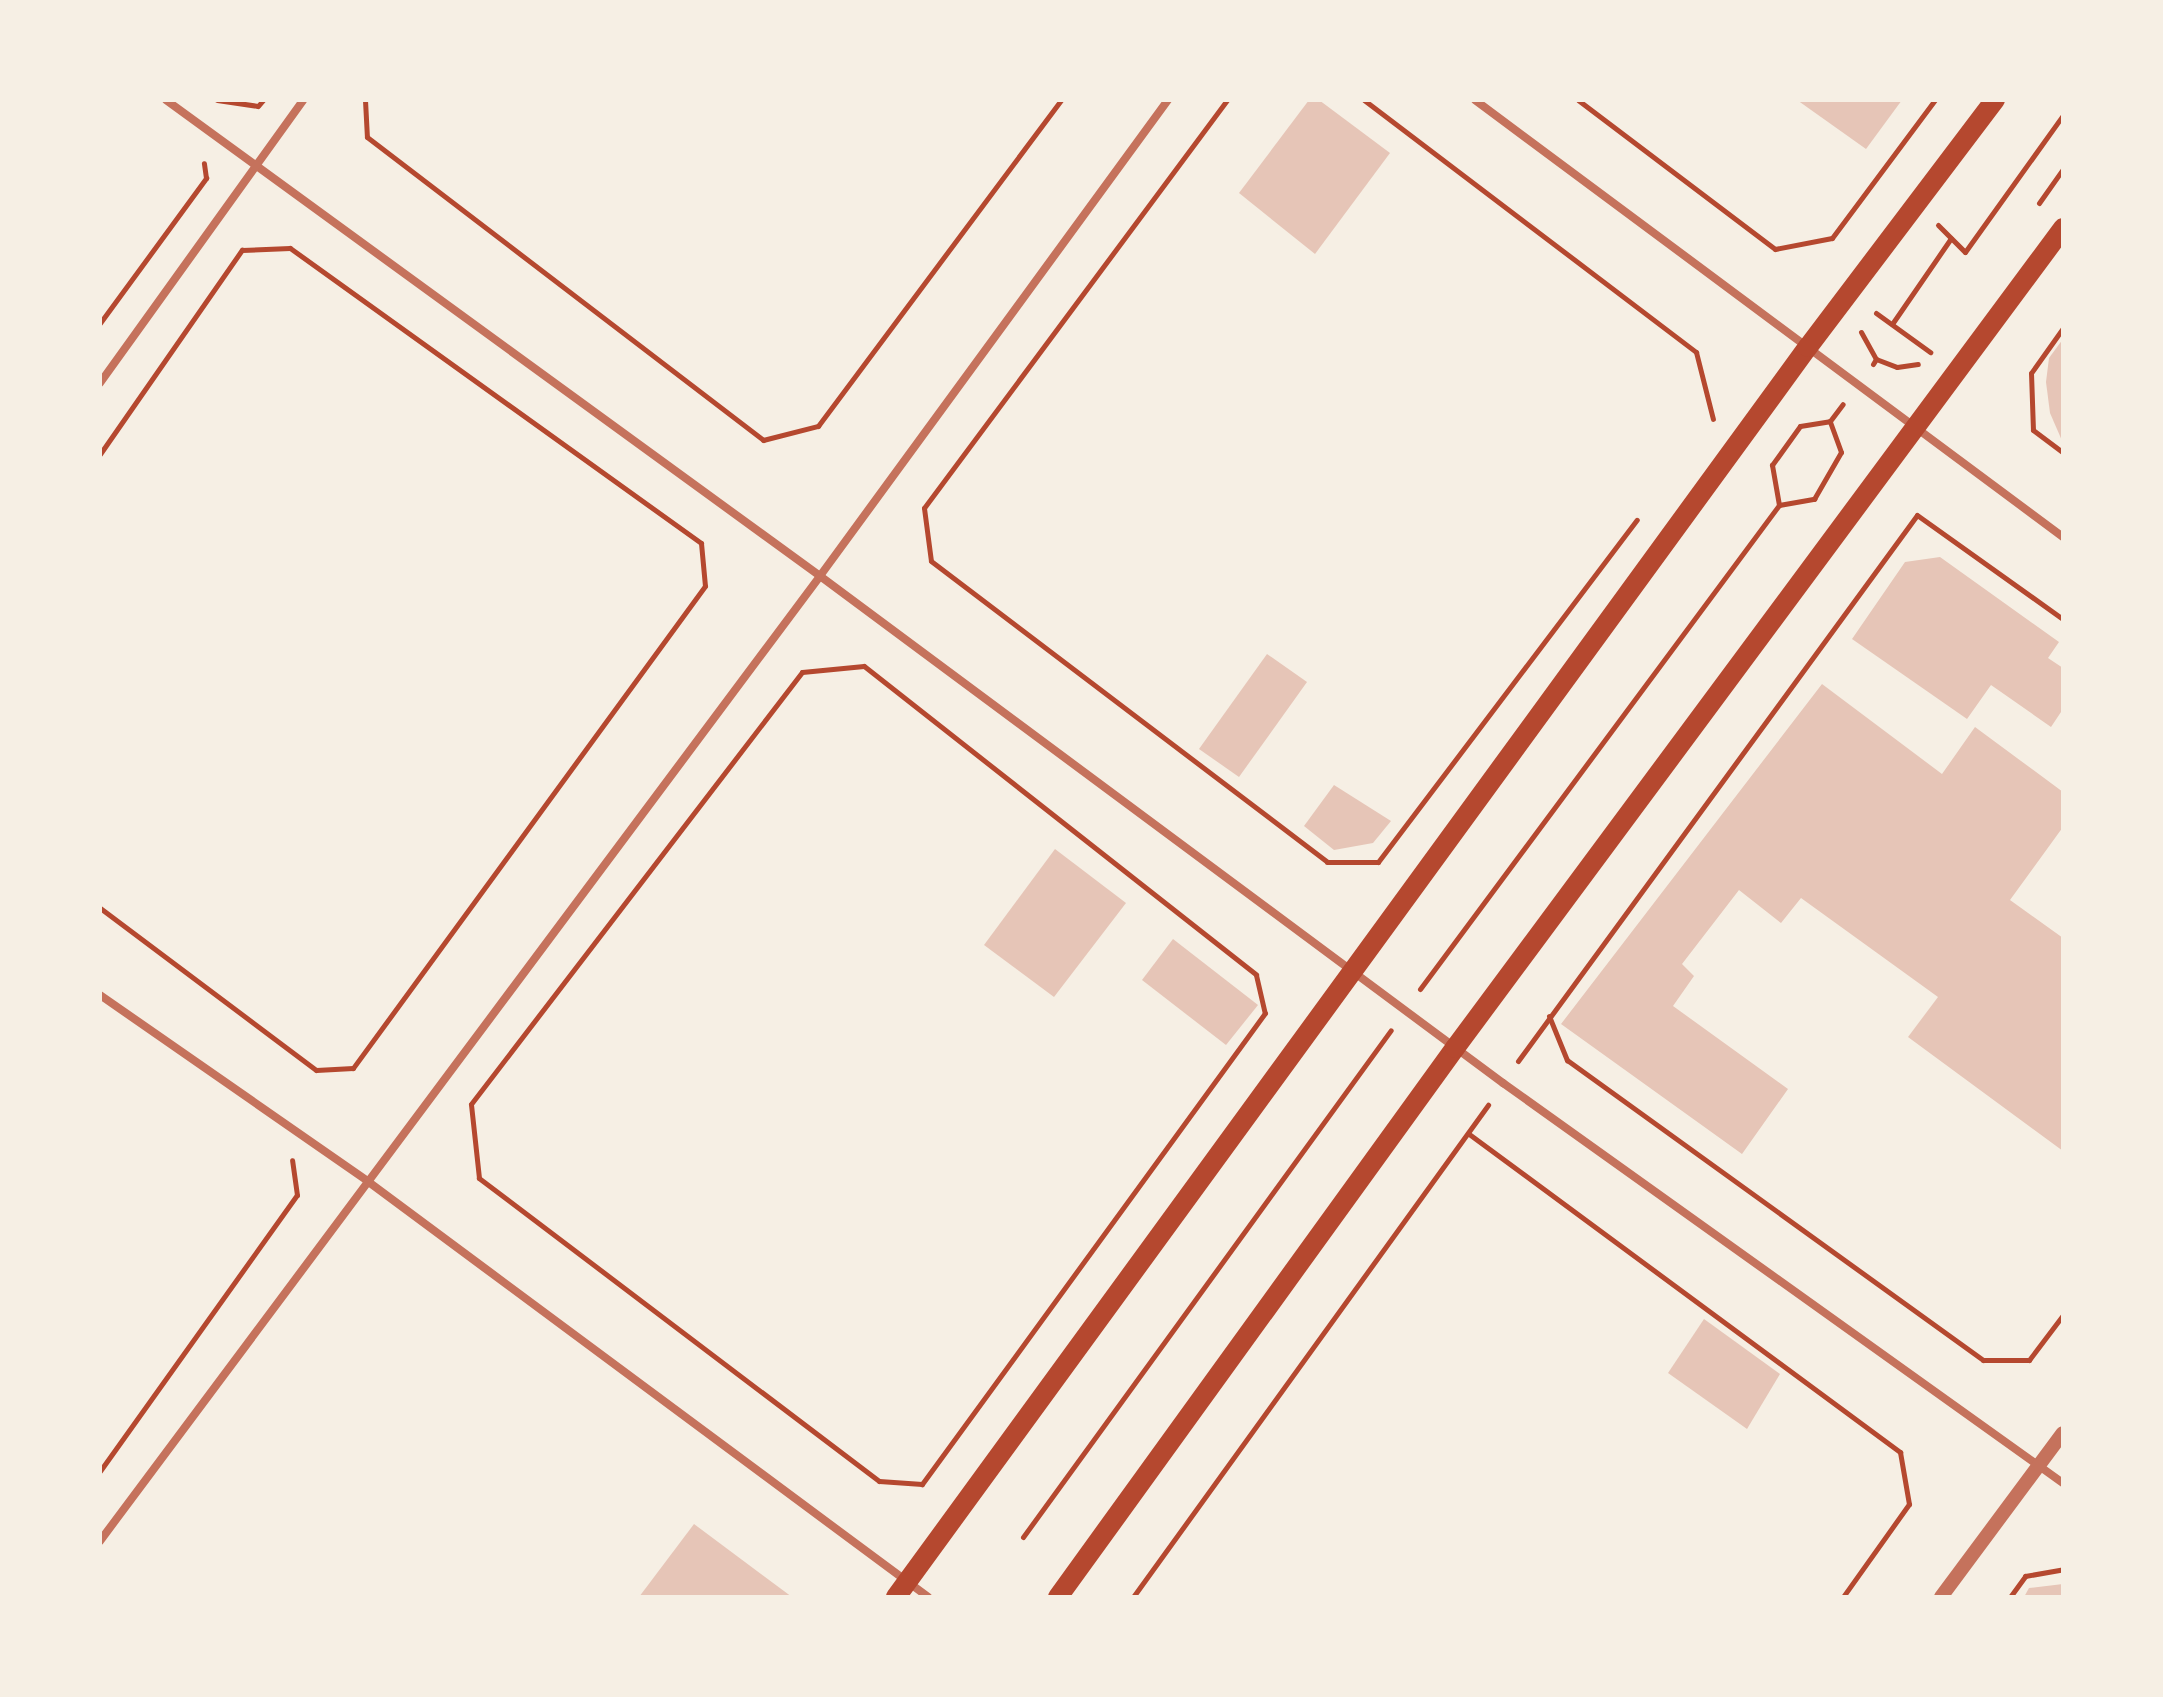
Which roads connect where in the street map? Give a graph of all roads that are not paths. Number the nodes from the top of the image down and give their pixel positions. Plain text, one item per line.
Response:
1 (166, 100) edge
2 (303, 100) edge
3 (1168, 100) edge
4 (1475, 100) edge
5 (1995, 100) edge
6 (256, 166) junction
7 (2063, 228) edge
8 (1808, 347) junction
9 (100, 383) edge
10 (1918, 426) junction
11 (2063, 537) edge
12 (820, 576) junction
13 (1356, 972) junction
14 (100, 995) edge
15 (1455, 1048) junction
16 (370, 1183) junction
17 (2063, 1433) edge
18 (2039, 1466) junction
19 (2063, 1483) edge
20 (100, 1541) edge
21 (901, 1590) edge
22 (928, 1597) edge
23 (1058, 1597) edge
24 (1941, 1597) edge

1 - 6 street
2 - 6 street
3 - 12 street
4 - 8 street
5 - 8 main road
6 - 9 street
6 - 12 street
7 - 10 main road
8 - 10 street
8 - 13 main road
10 - 11 street
10 - 15 main road
12 - 13 street
12 - 16 street
13 - 15 street
13 - 21 main road
14 - 16 street
15 - 18 street
15 - 23 main road
16 - 20 street
16 - 21 street
17 - 18 street
18 - 19 street
18 - 24 street
21 - 22 street

